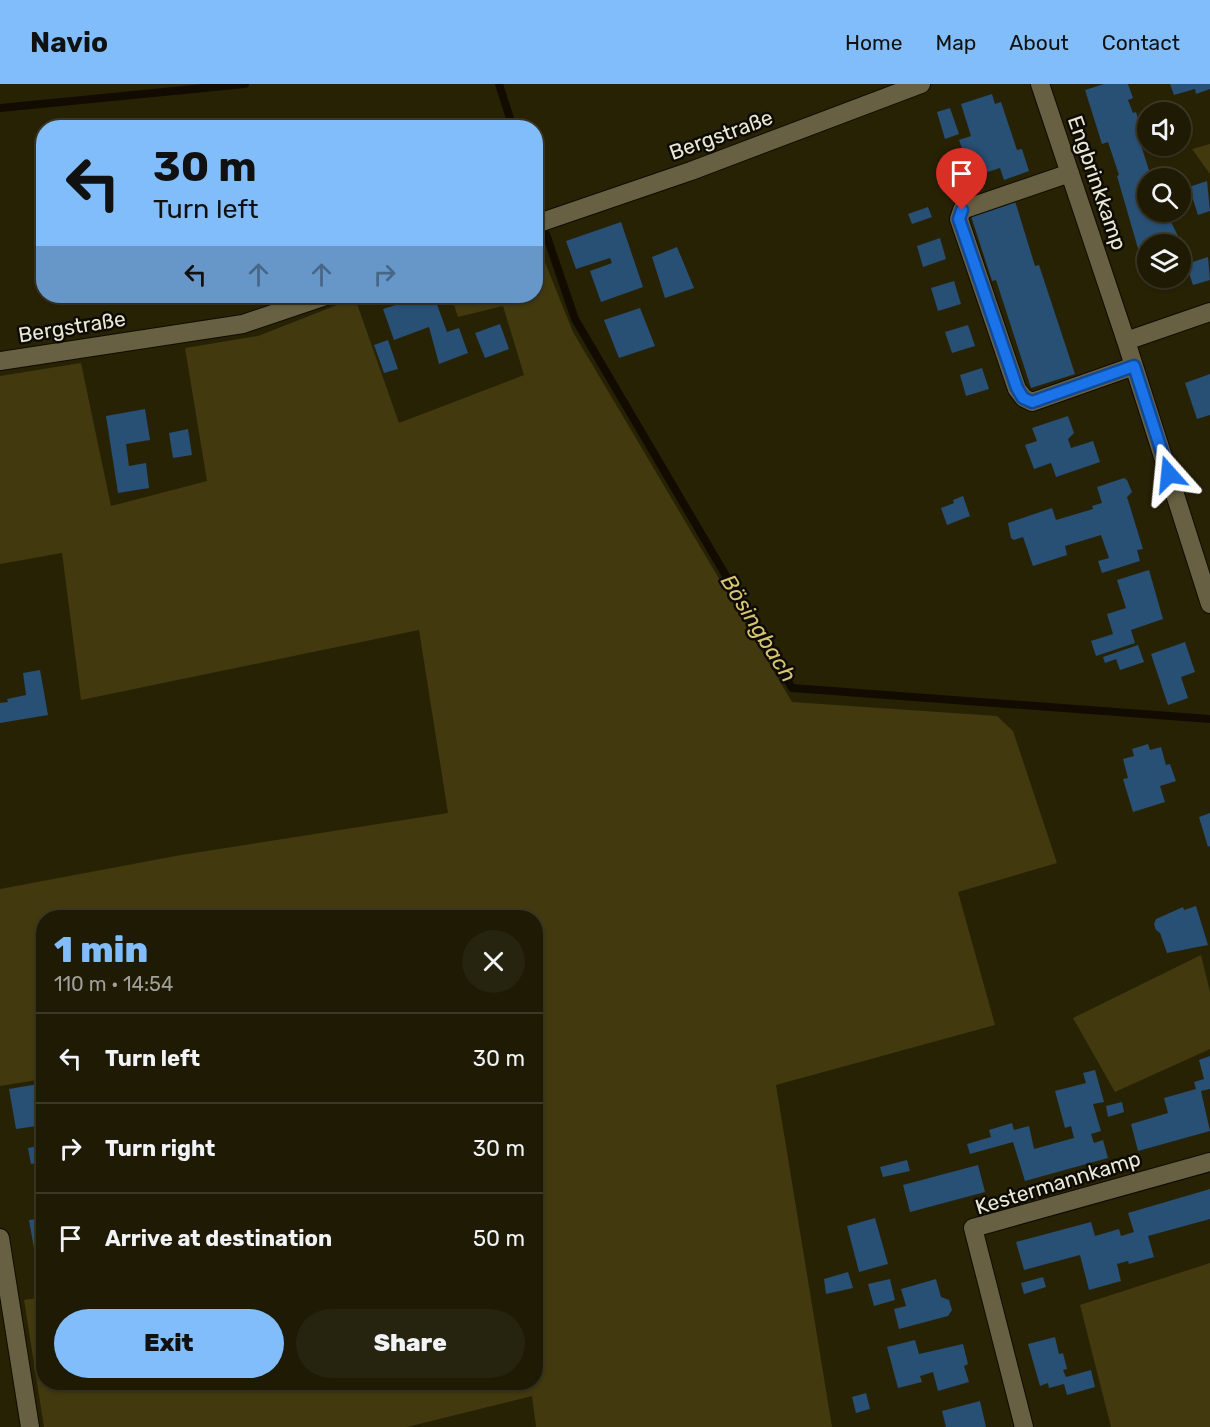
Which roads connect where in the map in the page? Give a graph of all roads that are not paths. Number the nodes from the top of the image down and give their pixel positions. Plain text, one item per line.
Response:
1 (921, 84) edge
2 (1040, 84) edge
3 (1070, 173) junction
4 (543, 222) edge
5 (305, 303) edge
6 (1210, 312) edge
7 (1126, 341) junction
8 (0, 361) edge
9 (1134, 366) junction
10 (1210, 604) edge
11 (1210, 1162) edge
12 (0, 1238) edge
13 (30, 1427) edge
14 (1024, 1427) edge

1 - 4 street, Bergstraße
2 - 3 street, Engbrinkkamp
3 - 7 street, Engbrinkkamp
3 - 9 street
5 - 8 street, Bergstraße
6 - 7 street
7 - 9 street, Engbrinkkamp
9 - 10 street, Engbrinkkamp
11 - 14 street, Kestermannkamp
12 - 13 street

